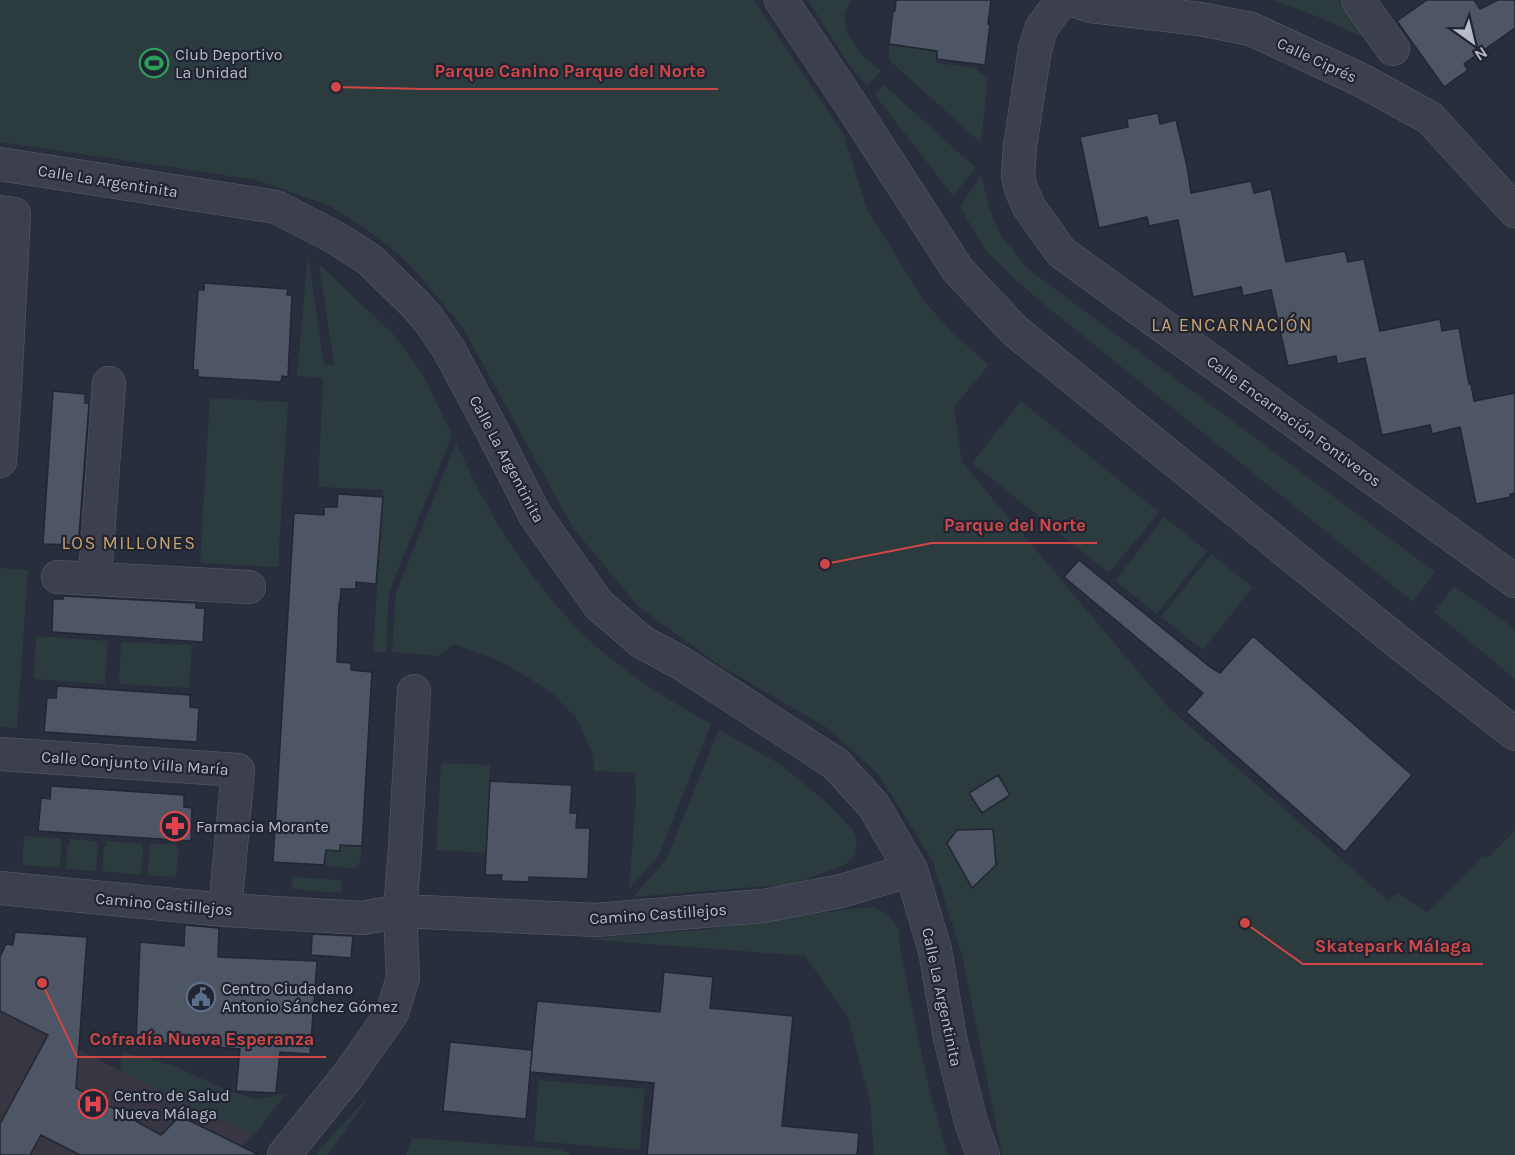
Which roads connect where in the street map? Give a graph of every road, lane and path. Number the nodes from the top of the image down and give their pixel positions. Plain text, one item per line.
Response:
1 (781, 0) edge
2 (1062, 0) edge
3 (1073, 0) edge
4 (1226, 0) edge
5 (1358, 0) edge
6 (1200, 19) junction
7 (1393, 48) dead end
8 (0, 164) edge
9 (1515, 211) edge
10 (7, 213) edge
11 (109, 383) dead end
12 (0, 461) edge
13 (58, 577) dead end
14 (97, 579) junction
15 (1515, 581) edge
16 (249, 587) dead end
17 (414, 691) dead end
18 (1515, 734) edge
19 (0, 754) edge
20 (911, 870) junction
21 (0, 888) edge
22 (225, 910) junction
23 (400, 911) junction
24 (284, 1155) edge
25 (982, 1155) edge

1 - 18 street
2 - 15 street, Calle Encarnación Fontiveros
3 - 6 street, Calle Ciprés
4 - 6 street
5 - 7 street
6 - 9 street, Calle Ciprés
8 - 20 street, Calle La Argentinita
10 - 12 street
11 - 14 street
13 - 14 street
14 - 16 street
17 - 23 street
19 - 22 street, Calle Conjunto Villa María
20 - 23 street, Camino Castillejos
20 - 25 street, Calle La Argentinita
21 - 22 street, Camino Castillejos
22 - 23 street, Camino Castillejos
23 - 24 street

